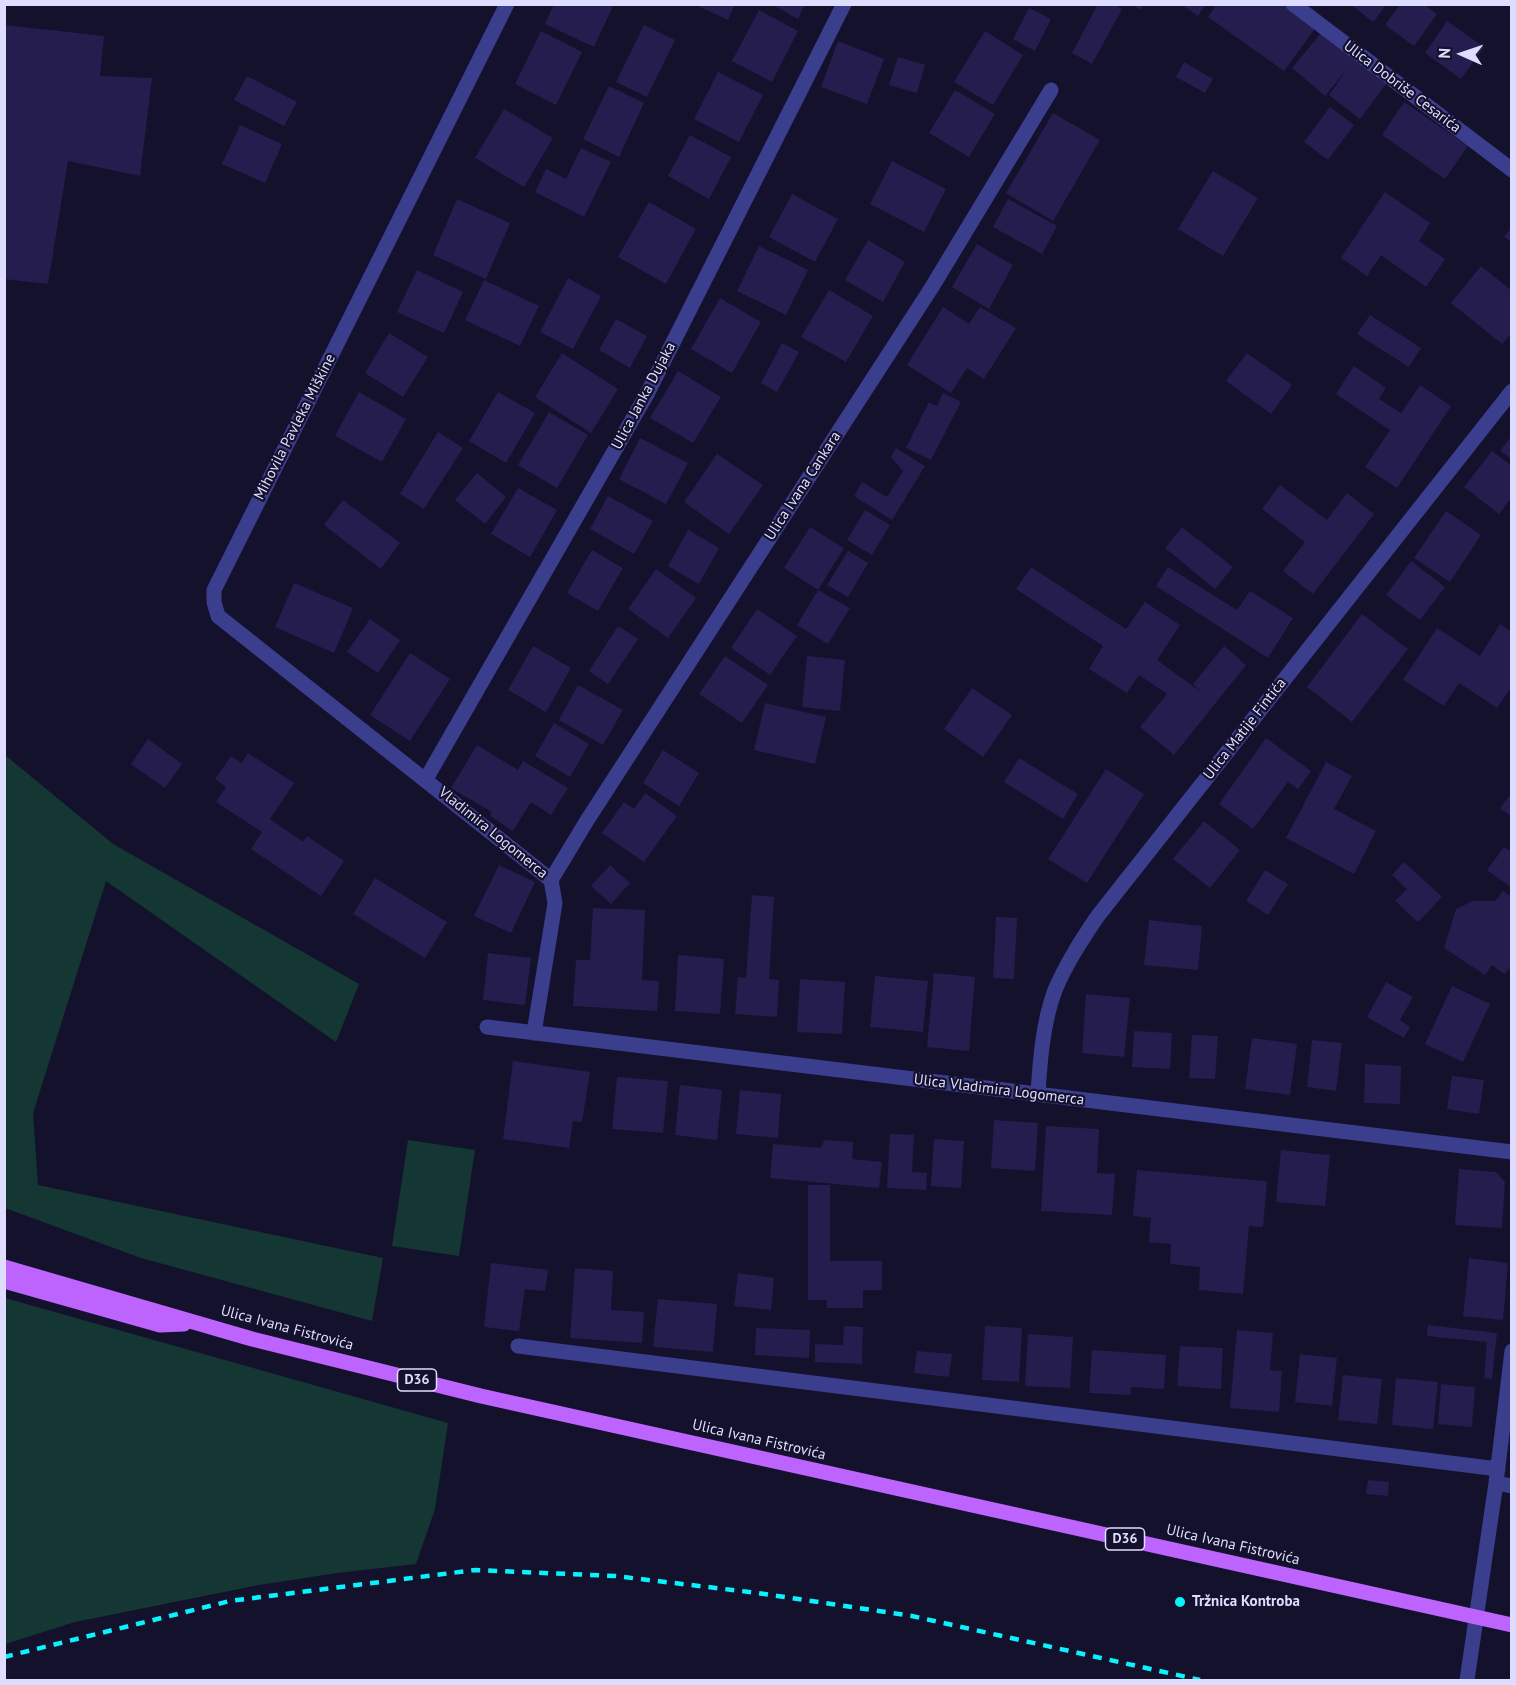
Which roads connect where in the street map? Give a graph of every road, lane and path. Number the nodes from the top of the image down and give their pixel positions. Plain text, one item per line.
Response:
1 (507, 4) edge
2 (844, 4) edge
3 (1293, 4) edge
4 (1051, 90) dead end
5 (1512, 170) edge
6 (1512, 391) edge
7 (426, 779) junction
8 (551, 880) junction
9 (487, 1027) dead end
10 (534, 1033) junction
11 (1038, 1094) junction
12 (1512, 1152) edge
13 (4, 1267) edge
14 (4, 1281) edge
15 (196, 1323) junction
16 (518, 1346) dead end
17 (1512, 1351) edge
18 (1497, 1476) junction
19 (1512, 1486) edge
20 (1477, 1618) junction
21 (1512, 1625) edge
22 (1467, 1680) edge

1 - 7 street, Mihovila Pavleka Miškine
2 - 7 street, Ulica Janka Dujaka
3 - 5 street, Ulica Dobriše Cesarića
4 - 8 street, Ulica Ivana Cankara
6 - 11 street, Ulica Matije Fintića
7 - 8 street, Vladimira Logomerca
8 - 10 street, Vladimira Logomerca
9 - 10 street, Ulica Vladimira Logomerca
10 - 11 street, Ulica Vladimira Logomerca
11 - 12 street, Ulica Vladimira Logomerca
13 - 15 main road, Ulica Ivana Fistrovića / D36
14 - 15 main road
15 - 20 main road, Ulica Ivana Fistrovića / D36
16 - 18 street
17 - 18 street
18 - 19 street
18 - 20 street
20 - 21 main road, Ulica Ivana Fistrovića / D36
20 - 22 street

